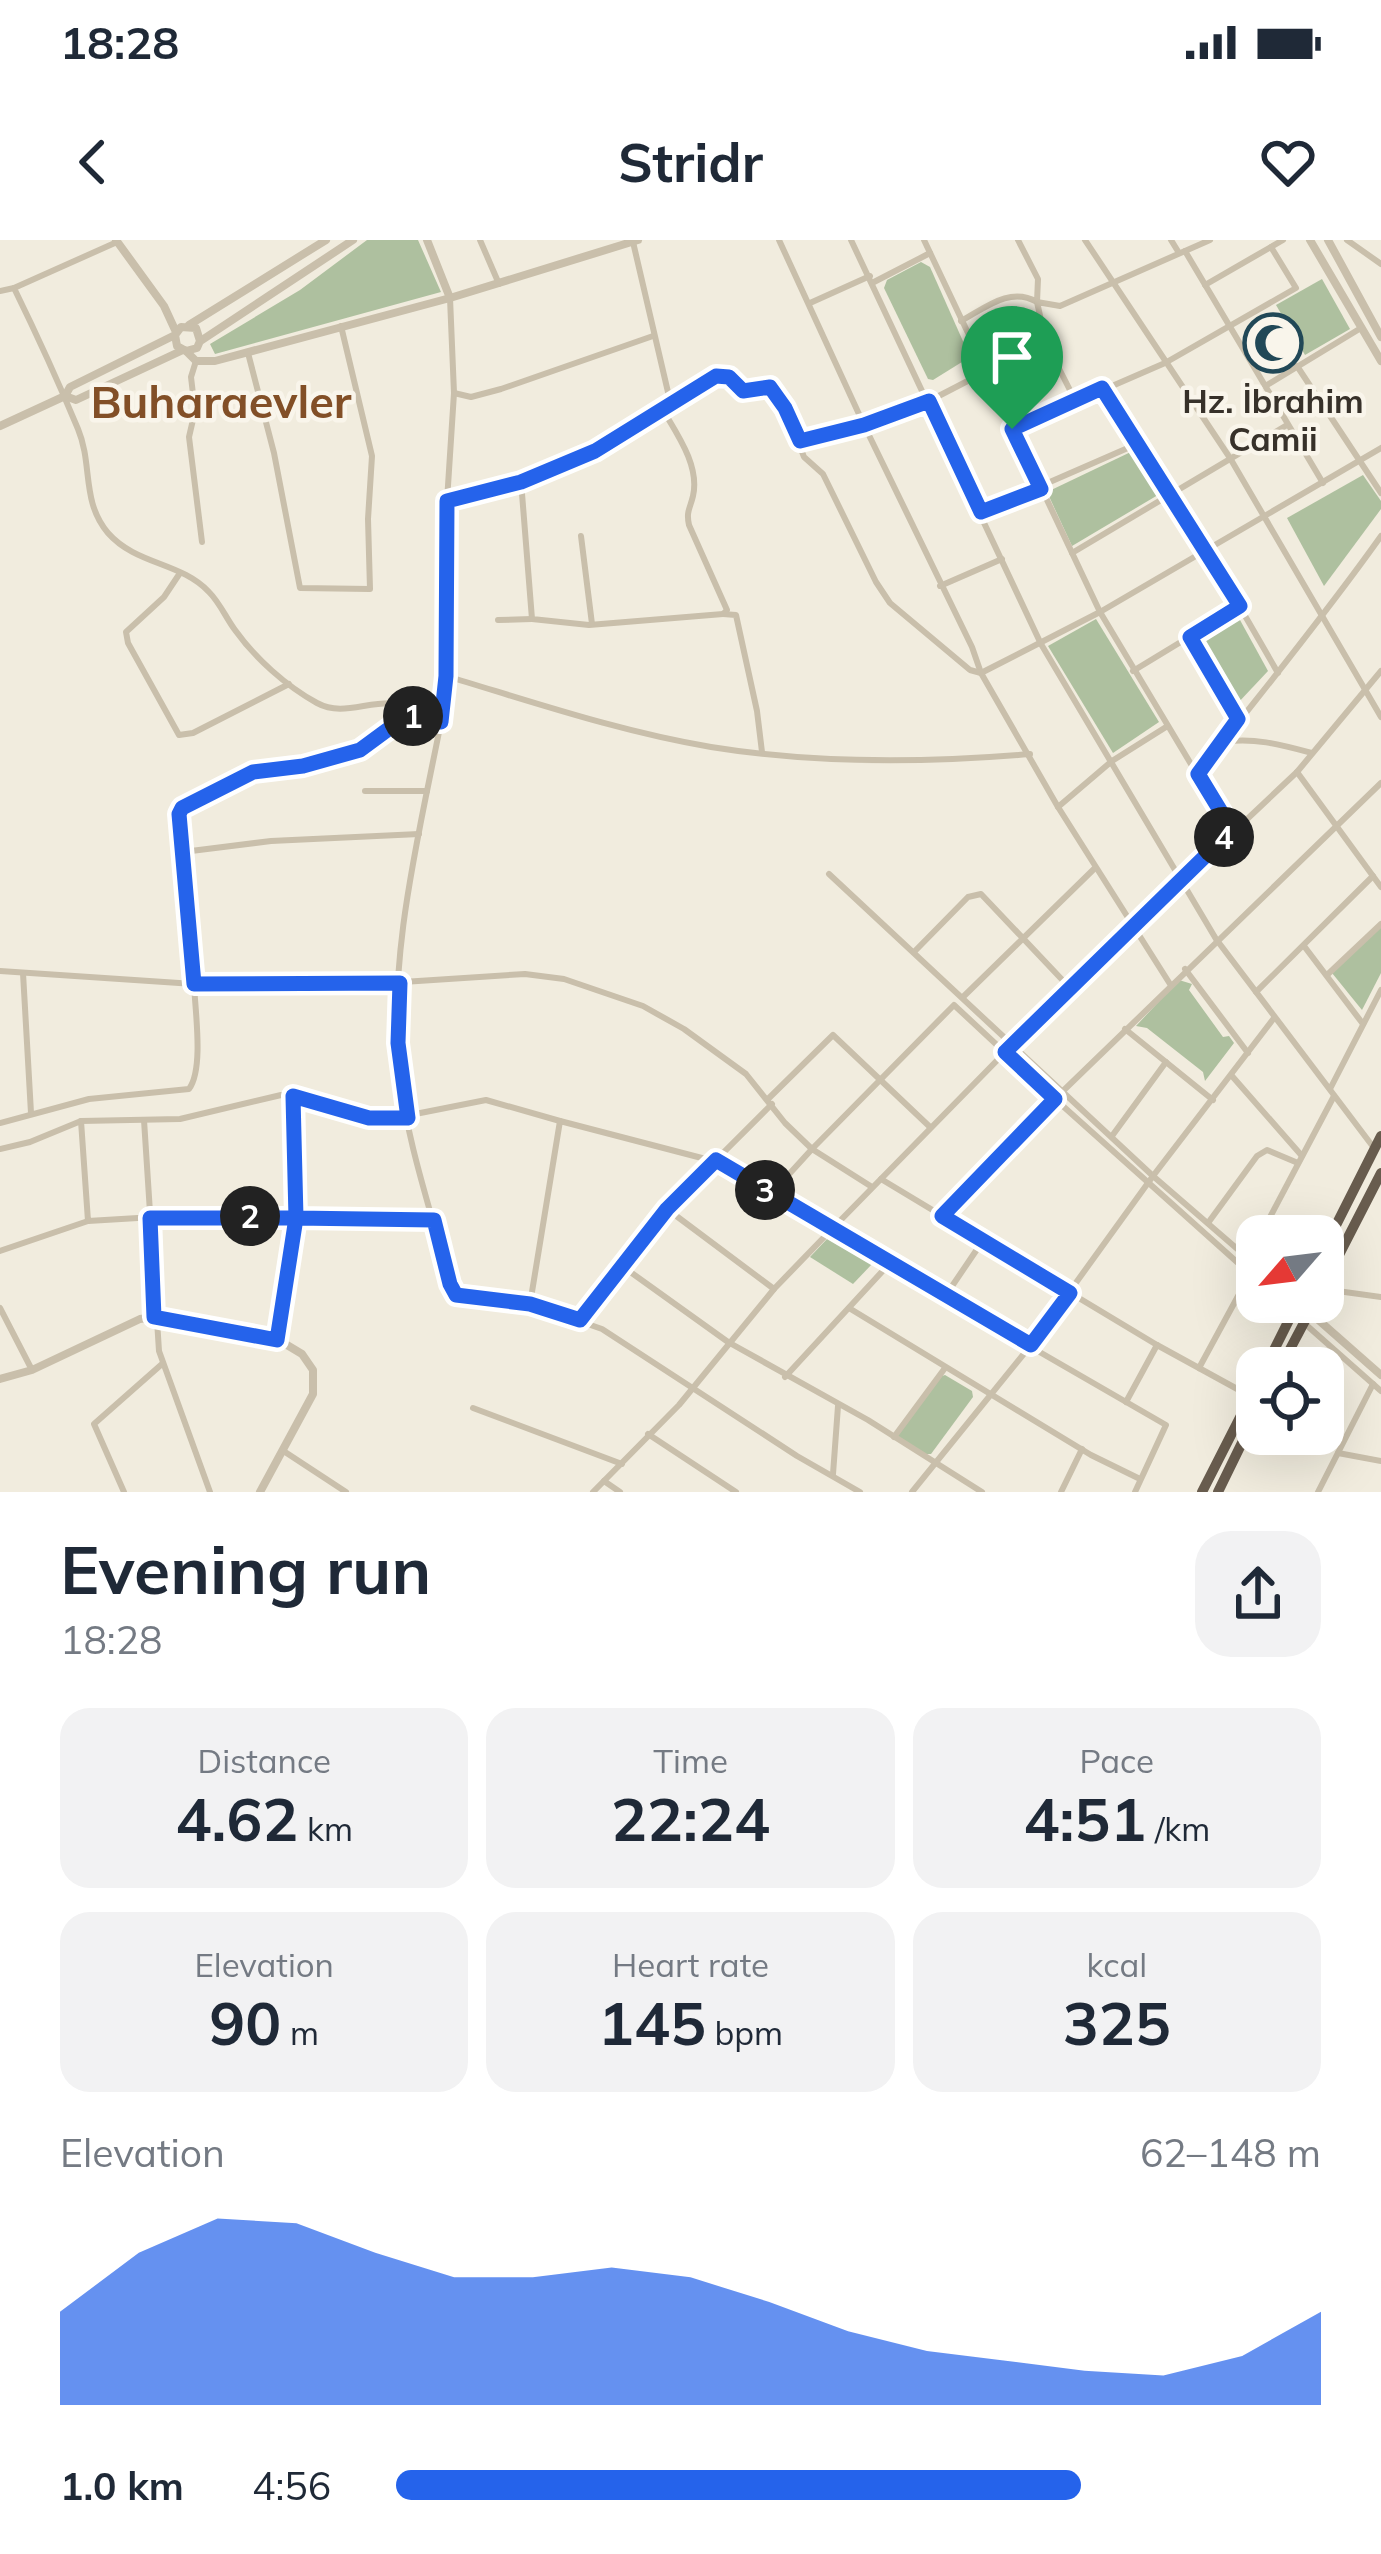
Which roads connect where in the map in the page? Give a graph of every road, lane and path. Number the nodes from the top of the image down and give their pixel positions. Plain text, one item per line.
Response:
1 (326, 240) edge
2 (353, 240) edge
3 (428, 240) edge
4 (480, 240) edge
5 (779, 240) edge
6 (851, 240) edge
7 (924, 240) edge
8 (1018, 240) edge
9 (1085, 240) edge
10 (1172, 240) edge
11 (1210, 240) edge
12 (1283, 240) edge
13 (1310, 240) edge
14 (1328, 240) edge
15 (1346, 240) edge
16 (117, 241) edge
17 (636, 241) edge
18 (1271, 247) junction
19 (1182, 252) junction
20 (930, 254) junction
21 (1381, 264) edge
22 (871, 279) junction
23 (1112, 281) junction
24 (499, 284) junction
25 (1205, 285) junction
26 (14, 288) junction
27 (0, 291) edge
28 (450, 298) junction
29 (1037, 302) junction
30 (810, 303) junction
31 (961, 321) junction
32 (341, 325) junction
33 (1230, 328) junction
34 (1361, 328) junction
35 (181, 330) junction
36 (1380, 331) edge
37 (653, 336) junction
38 (200, 341) junction
39 (184, 351) junction
40 (248, 353) junction
41 (196, 361) junction
42 (1381, 361) edge
43 (1165, 363) junction
44 (1298, 366) junction
45 (985, 372) junction
46 (1266, 386) junction
47 (1102, 388) junction
48 (454, 393) junction
49 (64, 397) junction
50 (1075, 400) junction
51 (929, 401) junction
52 (668, 408) junction
53 (864, 425) junction
54 (1287, 425) junction
55 (0, 426) edge
56 (1012, 429) junction
57 (800, 441) junction
58 (1137, 444) junction
59 (1381, 448) edge
60 (1230, 458) junction
61 (1358, 462) junction
62 (521, 482) junction
63 (1323, 483) junction
64 (1041, 489) junction
65 (1381, 493) edge
66 (1171, 494) junction
67 (447, 501) junction
68 (981, 512) junction
69 (1267, 518) junction
70 (580, 536) dead end
71 (1381, 536) edge
72 (202, 542) dead end
73 (1207, 550) junction
74 (1072, 553) junction
75 (1002, 559) junction
76 (181, 573) junction
77 (940, 586) junction
78 (1240, 606) junction
79 (1100, 612) junction
80 (723, 614) junction
81 (1324, 616) junction
82 (498, 620) dead end
83 (532, 620) junction
84 (592, 624) junction
85 (1190, 637) junction
86 (1041, 644) junction
87 (1133, 671) junction
88 (1381, 671) edge
89 (981, 673) junction
90 (1278, 673) junction
91 (446, 676) junction
92 (290, 684) junction
93 (1366, 692) junction
94 (425, 715) junction
95 (1381, 716) edge
96 (1238, 719) junction
97 (441, 722) junction
98 (1166, 726) junction
99 (1223, 742) junction
100 (762, 752) junction
101 (1312, 753) junction
102 (1030, 754) junction
103 (1112, 761) junction
104 (1297, 772) junction
105 (1198, 774) junction
106 (1381, 783) edge
107 (427, 790) junction
108 (365, 791) dead end
109 (1058, 807) junction
110 (1337, 824) junction
111 (1232, 830) junction
112 (418, 834) junction
113 (182, 852) junction
114 (1095, 868) junction
115 (829, 874) dead end
116 (1373, 876) junction
117 (1182, 879) junction
118 (1381, 887) edge
119 (1381, 924) edge
120 (1131, 928) junction
121 (1023, 938) junction
122 (1216, 939) junction
123 (1303, 945) junction
124 (914, 952) junction
125 (1185, 969) junction
126 (0, 971) edge
127 (23, 973) junction
128 (1326, 976) junction
129 (400, 983) junction
130 (194, 984) junction
131 (1170, 984) junction
132 (1069, 987) junction
133 (1381, 990) edge
134 (1256, 993) junction
135 (963, 997) junction
136 (1275, 1018) junction
137 (1363, 1024) junction
138 (1125, 1029) junction
139 (1013, 1043) junction
140 (1005, 1052) junction
141 (1248, 1053) junction
142 (1166, 1062) junction
143 (1232, 1076) junction
144 (880, 1077) junction
145 (1064, 1090) junction
146 (1332, 1093) junction
147 (293, 1096) junction
148 (1055, 1099) junction
149 (1213, 1100) junction
150 (770, 1102) junction
151 (31, 1114) junction
152 (408, 1118) junction
153 (81, 1120) junction
154 (144, 1120) junction
155 (560, 1121) junction
156 (0, 1123) edge
157 (929, 1127) junction
158 (1112, 1136) junction
159 (1381, 1136) edge
160 (1374, 1148) junction
161 (0, 1149) edge
162 (812, 1149) junction
163 (1300, 1159) junction
164 (716, 1160) junction
165 (1381, 1172) edge
166 (881, 1179) junction
167 (1150, 1179) junction
168 (872, 1187) junction
169 (771, 1194) junction
170 (667, 1209) junction
171 (1271, 1215) edge
172 (1341, 1215) edge
173 (942, 1216) junction
174 (150, 1218) junction
175 (296, 1218) junction
176 (434, 1220) junction
177 (88, 1221) junction
178 (1208, 1223) junction
179 (830, 1231) junction
180 (984, 1239) junction
181 (1344, 1245) edge
182 (1236, 1247) edge
183 (0, 1251) edge
184 (1236, 1261) edge
185 (890, 1263) junction
186 (622, 1266) junction
187 (774, 1289) junction
188 (1344, 1291) edge
189 (1070, 1293) junction
190 (946, 1295) junction
191 (1381, 1298) edge
192 (530, 1304) junction
193 (1236, 1306) edge
194 (0, 1308) edge
195 (849, 1308) junction
196 (154, 1317) junction
197 (580, 1320) junction
198 (1320, 1323) edge
199 (1323, 1323) edge
200 (277, 1340) junction
201 (728, 1342) junction
202 (1031, 1345) junction
203 (1157, 1345) junction
204 (162, 1364) junction
205 (945, 1368) junction
206 (1199, 1368) junction
207 (32, 1370) junction
208 (1380, 1372) edge
209 (785, 1377) junction
210 (0, 1379) edge
211 (1236, 1383) edge
212 (1373, 1384) junction
213 (692, 1388) junction
214 (1381, 1391) edge
215 (989, 1394) junction
216 (1126, 1402) junction
217 (838, 1406) junction
218 (473, 1408) dead end
219 (1236, 1425) edge
220 (648, 1434) junction
221 (893, 1438) junction
222 (1344, 1441) edge
223 (1082, 1449) junction
224 (283, 1450) junction
225 (1344, 1454) edge
226 (1236, 1455) edge
227 (1337, 1455) edge
228 (1381, 1461) edge
229 (622, 1463) junction
230 (935, 1465) junction
231 (833, 1474) junction
232 (1141, 1479) junction
233 (604, 1481) junction
234 (122, 1488) edge
235 (109, 1492) edge
236 (211, 1492) edge
237 (260, 1492) edge
238 (346, 1492) edge
239 (593, 1492) edge
240 (620, 1492) edge
241 (736, 1492) edge
242 (860, 1492) edge
243 (912, 1492) edge
244 (982, 1492) edge
245 (1061, 1492) edge
246 (1135, 1492) edge
247 (1202, 1492) edge
248 (1218, 1492) edge
249 (1318, 1492) edge

1 - 35 street
2 - 38 street
3 - 28 street
4 - 24 street
5 - 30 street
6 - 22 street
7 - 20 street
8 - 29 street
9 - 23 street
10 - 19 street
11 - 19 street
12 - 18 street
13 - 34 street
14 - 36 street
15 - 21 street
16 - 26 street
16 - 35 street
17 - 24 street
17 - 37 street
18 - 25 street
18 - 33 street
19 - 23 street
19 - 25 street
20 - 22 street
20 - 31 street
22 - 30 street
22 - 51 street
23 - 29 street
23 - 43 street
24 - 28 street
25 - 33 street
26 - 27 street
26 - 49 street
28 - 32 street
28 - 48 street
29 - 31 street
29 - 50 street
30 - 53 street
31 - 45 street
32 - 40 street
32 - 40 street
33 - 43 street
33 - 46 street
34 - 42 street
34 - 44 street
35 - 38 street
35 - 39 street
35 - 49 street
37 - 48 street
37 - 52 street
38 - 39 street
39 - 41 street
39 - 49 street
40 - 41 street
41 - 72 street
43 - 47 street
43 - 60 street
44 - 46 street
44 - 61 street
45 - 51 street
45 - 56 street
46 - 54 street
47 - 50 street
47 - 58 street
48 - 67 street
49 - 55 street
49 - 76 street
50 - 56 street
51 - 53 street
51 - 68 street
52 - 57 street
52 - 62 street
52 - 80 street
53 - 57 street
53 - 77 street
54 - 60 street
54 - 63 street
56 - 64 street
57 - 89 street
58 - 64 street
58 - 66 street
59 - 61 street
60 - 66 street
60 - 69 street
61 - 63 street
61 - 65 street
62 - 67 street
62 - 83 street
63 - 69 street
64 - 68 street
64 - 74 street
66 - 73 street
66 - 74 street
67 - 91 street
68 - 75 street
69 - 73 street
69 - 81 street
70 - 84 street
71 - 81 street
73 - 78 street
73 - 79 street
74 - 79 street
75 - 77 street
75 - 86 street
76 - 92 street
76 - 92 street
77 - 89 street
78 - 85 street
78 - 90 street
79 - 86 street
79 - 87 street
80 - 84 street
80 - 100 street
81 - 90 street
81 - 93 street
82 - 83 street
83 - 84 street
85 - 87 street
85 - 96 street
86 - 89 street
86 - 103 street
87 - 98 street
88 - 93 street
89 - 102 street
90 - 96 street
91 - 97 street
91 - 100 street
92 - 94 street
93 - 95 street
93 - 101 street
94 - 97 street
94 - 113 street
96 - 99 street
97 - 107 street
98 - 103 street
98 - 105 street
99 - 101 street
99 - 105 street
100 - 102 street
101 - 104 street
102 - 109 street
103 - 109 street
103 - 117 street
104 - 110 street
104 - 111 street
105 - 111 street
106 - 110 street
107 - 108 street
107 - 112 street
109 - 114 street
110 - 116 street
110 - 122 street
111 - 117 street
112 - 113 street
112 - 129 street
113 - 130 street
114 - 120 street
114 - 121 street
115 - 124 street
116 - 118 street
116 - 123 street
117 - 120 street
117 - 122 street
119 - 128 street
120 - 131 street
120 - 132 street
121 - 124 street
121 - 132 street
121 - 135 street
122 - 125 street
122 - 134 street
123 - 128 street
123 - 134 street
124 - 135 street
125 - 131 street
125 - 141 street
126 - 127 street
127 - 130 street
127 - 151 street
128 - 137 street
129 - 130 street
129 - 150 street
129 - 152 street
130 - 151 street
131 - 138 street
132 - 139 street
133 - 137 street
134 - 136 street
135 - 139 street
136 - 141 street
136 - 146 street
137 - 146 street
138 - 142 street
138 - 145 street
139 - 140 street
139 - 145 street
140 - 144 street
140 - 148 street
140 - 157 street
141 - 143 street
142 - 149 street
142 - 158 street
143 - 149 street
143 - 163 street
144 - 150 street
144 - 157 street
144 - 162 street
145 - 158 street
146 - 160 street
146 - 163 street
147 - 152 street
147 - 154 street
147 - 175 street
148 - 167 street
148 - 173 street
149 - 167 street
150 - 162 street
150 - 164 street
151 - 156 street
152 - 155 street
152 - 176 street
153 - 154 street
153 - 161 street
153 - 177 street
154 - 174 street
155 - 164 street
155 - 192 street
157 - 166 street
158 - 167 street
159 - 160 highway
160 - 172 highway
162 - 168 street
162 - 169 street
163 - 171 street
163 - 178 street
164 - 169 street
164 - 170 street
165 - 181 highway
166 - 168 street
166 - 173 street
167 - 178 street
167 - 184 street
167 - 189 street
168 - 179 street
169 - 179 street
170 - 186 street
170 - 187 street
173 - 180 street
174 - 175 street
174 - 177 street
174 - 196 street
175 - 176 street
175 - 200 street
176 - 192 street
177 - 183 street
178 - 182 street
179 - 185 street
179 - 187 street
180 - 189 street
180 - 190 street
185 - 190 street
185 - 195 street
186 - 197 street
186 - 201 street
187 - 201 street
188 - 191 street
189 - 202 street
189 - 203 street
190 - 202 street
192 - 197 street
193 - 206 street
194 - 207 street
195 - 205 street
195 - 209 street
196 - 200 street
196 - 204 street
196 - 207 street
197 - 213 street
198 - 212 street
199 - 208 street
200 - 224 street
201 - 209 street
201 - 213 street
202 - 215 street
202 - 216 street
203 - 206 street
203 - 216 street
204 - 234 street
204 - 236 street
205 - 215 street
205 - 221 street
206 - 211 street
207 - 210 street
209 - 217 street
212 - 214 street
212 - 222 street
213 - 220 street
213 - 231 street
215 - 223 street
215 - 230 street
216 - 232 street
217 - 221 street
217 - 231 street
218 - 229 street
219 - 247 highway
220 - 229 street
220 - 241 street
221 - 230 street
223 - 232 street
223 - 245 street
224 - 237 street
224 - 238 street
225 - 228 street
226 - 248 highway
227 - 249 street
229 - 233 street
230 - 243 street
230 - 244 street
231 - 242 street
232 - 246 street
233 - 239 street
233 - 240 street
234 - 235 street

